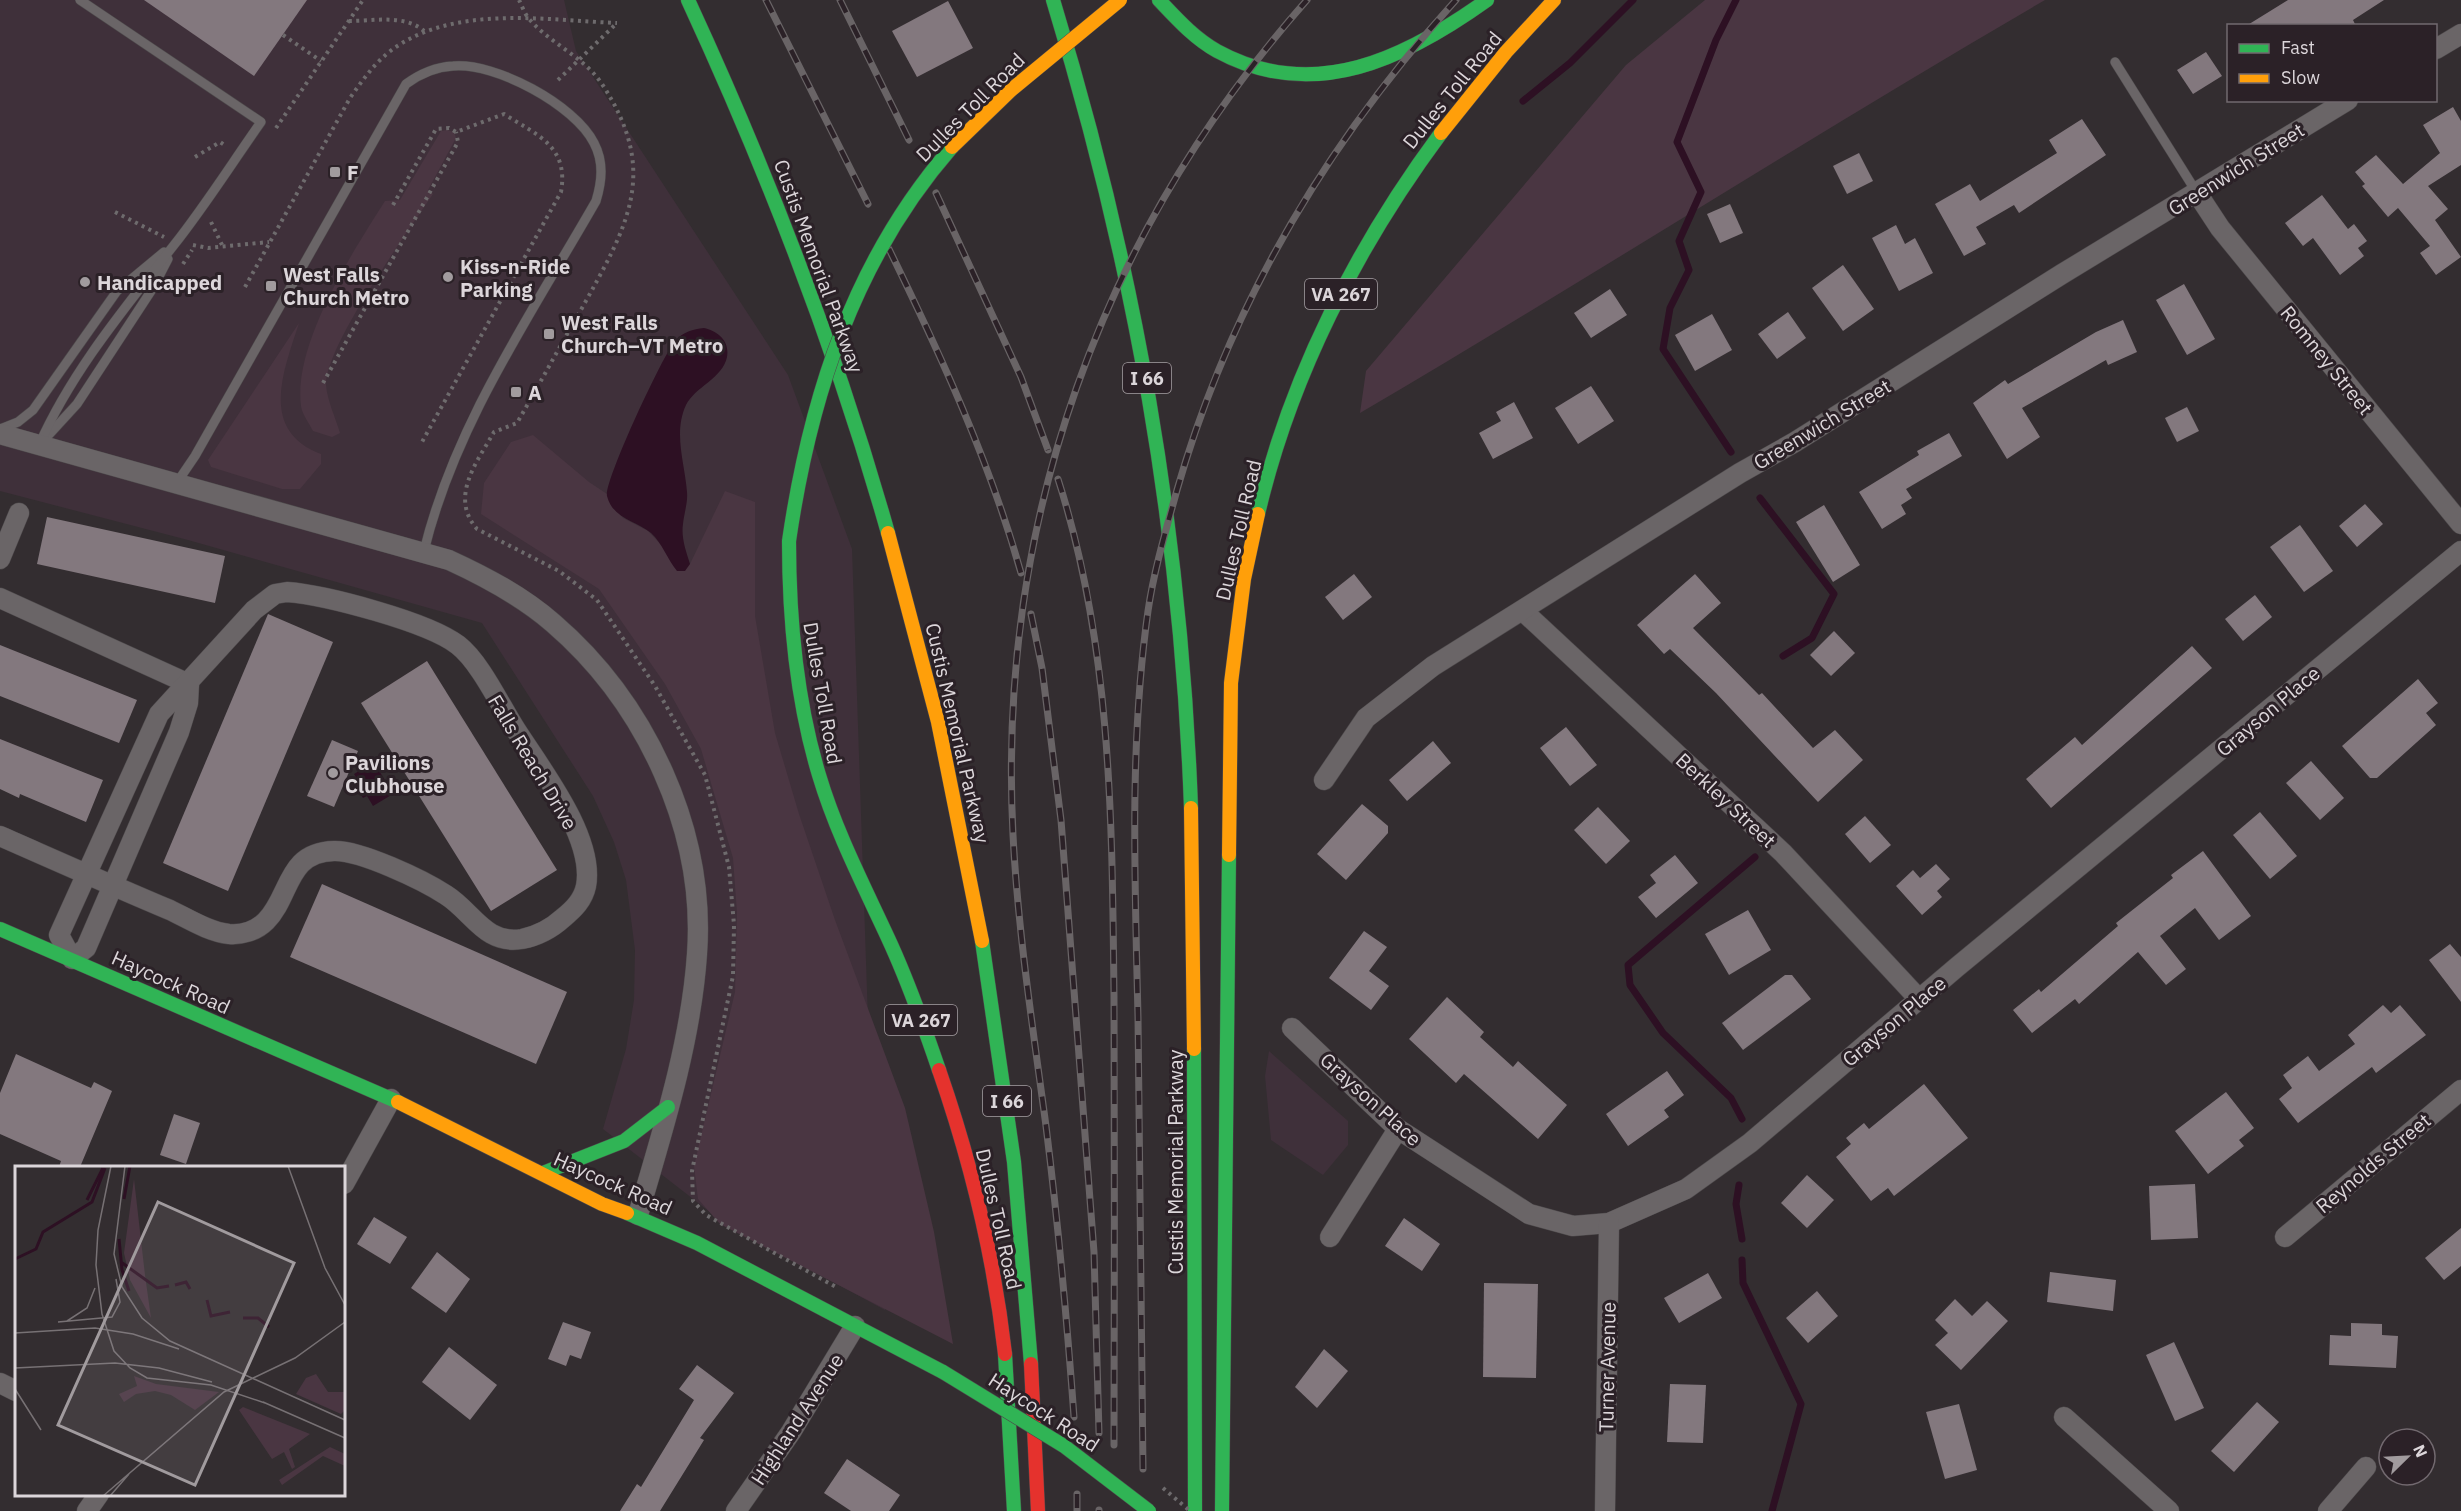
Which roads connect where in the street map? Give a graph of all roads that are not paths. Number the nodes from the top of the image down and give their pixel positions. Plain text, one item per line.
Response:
1 (80, 0) edge
2 (688, 0) edge
3 (1053, 0) edge
4 (1120, 0) edge
5 (1159, 0) edge
6 (1487, 0) edge
7 (1554, 0) edge
8 (2461, 33) edge
9 (2437, 48) edge
10 (2115, 62) dead end
11 (2345, 102) edge
12 (2197, 193) junction
13 (176, 244) junction
14 (776, 246) dead end
15 (827, 338) junction
16 (0, 429) edge
17 (0, 434) edge
18 (39, 445) junction
19 (175, 485) junction
20 (19, 513) dead end
21 (2461, 524) edge
22 (424, 551) junction
23 (2461, 551) edge
24 (0, 559) edge
25 (0, 598) edge
26 (1523, 610) junction
27 (189, 684) junction
28 (1324, 780) dead end
29 (0, 836) edge
30 (88, 874) junction
31 (113, 886) junction
32 (0, 929) edge
33 (72, 959) junction
34 (1918, 999) junction
35 (1292, 1028) dead end
36 (2461, 1090) edge
37 (391, 1099) junction
38 (668, 1107) junction
39 (1398, 1129) junction
40 (543, 1173) junction
41 (345, 1183) edge
42 (638, 1215) junction
43 (1609, 1223) junction
44 (1330, 1237) dead end
45 (2285, 1237) dead end
46 (855, 1326) junction
47 (0, 1383) edge
48 (15, 1390) edge
49 (2064, 1417) dead end
50 (2366, 1467) dead end
51 (98, 1496) edge
52 (87, 1511) edge
53 (736, 1511) edge
54 (1014, 1511) edge
55 (1038, 1511) edge
56 (1149, 1511) edge
57 (1195, 1511) edge
58 (1222, 1511) edge
59 (1605, 1511) edge
60 (2169, 1511) edge
61 (2328, 1511) edge

1 - 13 lane
2 - 15 main road, Custis Memorial Parkway / I 66
3 - 57 main road, Custis Memorial Parkway / I 66
4 - 54 main road, Dulles Toll Road / VA 267, bridge
5 - 6 main road
7 - 58 main road, Dulles Toll Road / VA 267
8 - 9 street
10 - 12 lane
11 - 12 street, Greenwich Street
12 - 21 street, Romney Street
12 - 26 street, Greenwich Street
13 - 16 lane
13 - 18 lane
13 - 18 lane
14 - 15 main road
15 - 55 main road, Custis Memorial Parkway / I 66
17 - 18 street
18 - 19 street
19 - 22 street
19 - 22 lane
20 - 24 street
22 - 38 street
23 - 34 street, Grayson Place
25 - 27 street
26 - 28 street, Greenwich Street
26 - 34 street, Berkley Street
27 - 30 street, Falls Reach Drive
27 - 31 street
27 - 31 street, Falls Reach Drive
29 - 30 street, Falls Reach Drive
30 - 31 street, Falls Reach Drive
30 - 33 street, Falls Reach Drive
31 - 33 street
32 - 33 main road, Haycock Road
33 - 37 main road, Haycock Road
34 - 43 street, Grayson Place
35 - 39 street, Grayson Place
36 - 45 street, Reynolds Street
37 - 40 main road, Haycock Road
37 - 41 street
38 - 40 main road
38 - 42 street
39 - 43 street, Grayson Place
39 - 44 street
40 - 42 main road, Haycock Road
42 - 46 main road, Haycock Road
43 - 59 street, Turner Avenue
46 - 53 street, Highland Avenue
46 - 56 main road, Haycock Road, bridge
47 - 48 street
49 - 60 street
50 - 61 street
51 - 52 street

